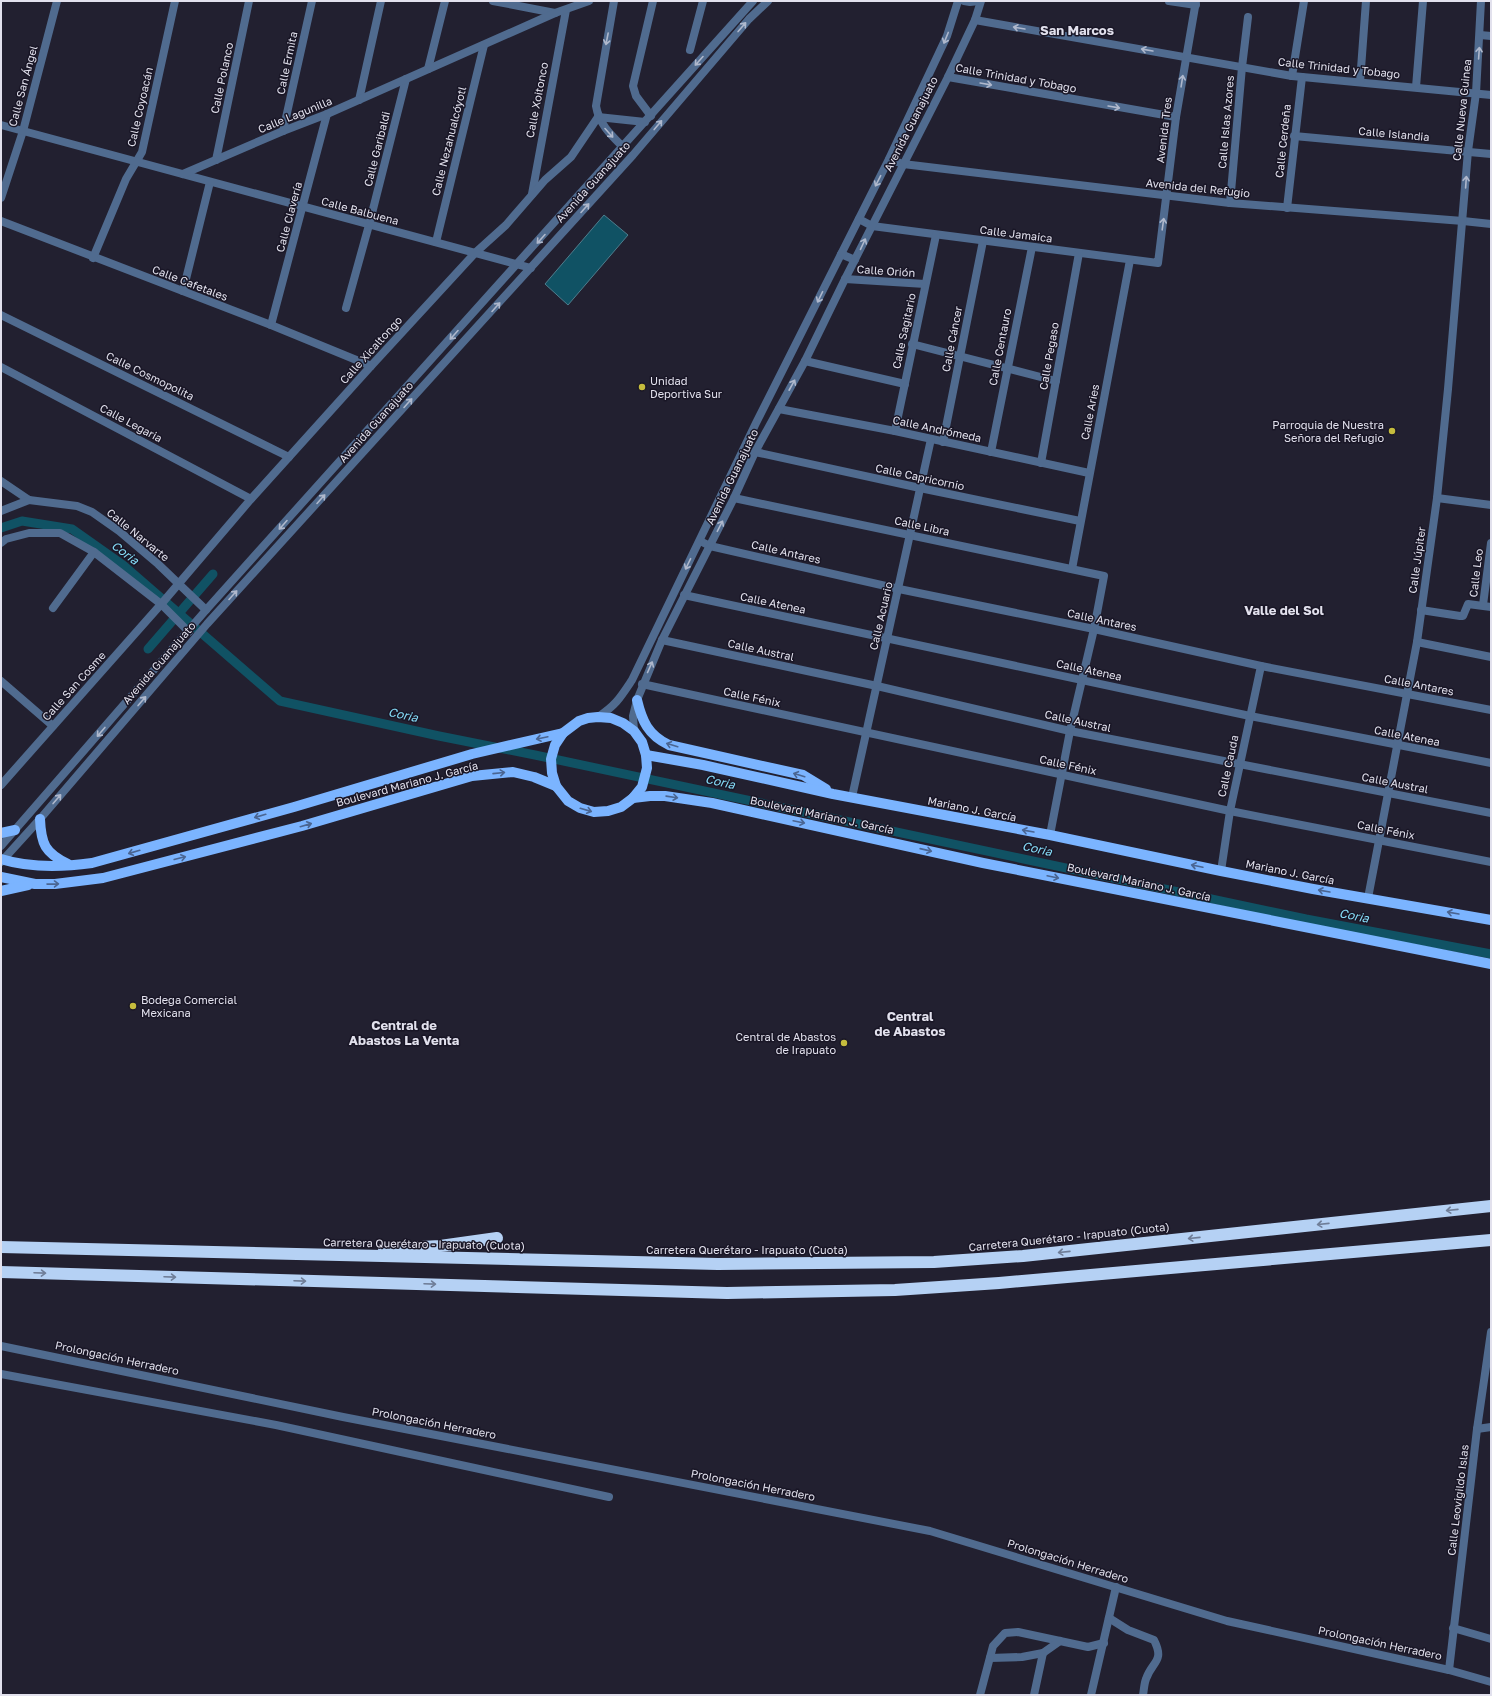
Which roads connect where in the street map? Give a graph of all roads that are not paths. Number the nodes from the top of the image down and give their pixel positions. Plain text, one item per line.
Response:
1 (57, 1) edge
2 (175, 1) edge
3 (249, 1) edge
4 (312, 1) edge
5 (381, 1) edge
6 (445, 1) edge
7 (493, 1) edge
8 (589, 1) edge
9 (614, 1) edge
10 (653, 1) edge
11 (703, 1) edge
12 (753, 1) edge
13 (768, 1) edge
14 (958, 1) edge
15 (964, 1) edge
16 (980, 1) edge
17 (1169, 1) edge
18 (1304, 1) edge
19 (1366, 1) edge
20 (1423, 1) edge
21 (1482, 1) edge
22 (1196, 3) edge
23 (576, 4) edge
24 (566, 10) junction
25 (555, 13) junction
26 (1248, 17) dead end
27 (975, 20) junction
28 (1480, 35) junction
29 (1491, 36) edge
30 (484, 45) junction
31 (690, 50) dead end
32 (1185, 57) junction
33 (1242, 67) junction
34 (428, 69) junction
35 (1292, 76) junction
36 (948, 77) junction
37 (1302, 77) junction
38 (406, 79) junction
39 (1360, 82) junction
40 (1416, 87) junction
41 (1476, 93) junction
42 (1491, 95) edge
43 (359, 100) junction
44 (327, 114) junction
45 (598, 117) junction
46 (1176, 117) junction
47 (648, 119) junction
48 (1, 125) edge
49 (23, 131) junction
50 (283, 131) junction
51 (1294, 136) junction
52 (623, 147) junction
53 (1468, 151) junction
54 (1491, 154) edge
55 (216, 160) junction
56 (889, 160) junction
57 (137, 162) junction
58 (903, 164) junction
59 (183, 174) junction
60 (210, 182) junction
61 (532, 195) junction
62 (1167, 196) junction
63 (1, 198) edge
64 (1230, 203) junction
65 (303, 207) junction
66 (1287, 208) junction
67 (859, 220) junction
68 (1, 221) edge
69 (1463, 221) junction
70 (1491, 224) edge
71 (370, 225) junction
72 (872, 226) junction
73 (936, 235) junction
74 (983, 241) junction
75 (436, 242) junction
76 (1032, 247) junction
77 (475, 253) junction
78 (1079, 253) junction
79 (841, 254) junction
80 (94, 258) junction
81 (855, 260) junction
82 (1130, 260) junction
83 (1158, 263) joint
84 (518, 264) junction
85 (531, 268) junction
86 (845, 279) junction
87 (925, 284) junction
88 (183, 291) junction
89 (346, 308) dead end
90 (1, 315) edge
91 (271, 325) junction
92 (912, 344) junction
93 (960, 355) junction
94 (805, 361) junction
95 (371, 366) junction
96 (1, 367) edge
97 (1008, 368) junction
98 (1056, 381) junction
99 (905, 384) junction
100 (779, 409) junction
101 (895, 431) junction
102 (931, 439) junction
103 (943, 442) junction
104 (755, 452) junction
105 (991, 452) junction
106 (289, 457) junction
107 (1041, 463) junction
108 (1089, 473) junction
109 (1, 481) edge
110 (920, 488) junction
111 (734, 498) junction
112 (1437, 498) junction
113 (252, 499) junction
114 (29, 500) junction
115 (1491, 505) edge
116 (1, 511) edge
117 (1080, 520) junction
118 (910, 534) junction
119 (700, 540) junction
120 (1, 543) edge
121 (1491, 543) edge
122 (710, 546) junction
123 (94, 552) junction
124 (1072, 569) junction
125 (179, 586) junction
126 (899, 589) junction
127 (684, 595) junction
128 (164, 605) junction
129 (1487, 606) edge
130 (53, 608) dead end
131 (1421, 610) junction
132 (206, 612) junction
133 (1094, 629) junction
134 (190, 630) junction
135 (887, 639) junction
136 (662, 640) junction
137 (1417, 642) junction
138 (1491, 657) edge
139 (1261, 666) junction
140 (1082, 680) junction
141 (1, 681) edge
142 (642, 684) junction
143 (877, 686) junction
144 (1408, 693) junction
145 (637, 700) junction
146 (1491, 710) edge
147 (1250, 716) junction
148 (598, 717) junction
149 (53, 726) junction
150 (1070, 731) junction
151 (634, 732) junction
152 (563, 733) junction
153 (866, 733) junction
154 (1398, 745) junction
155 (646, 755) junction
156 (1491, 763) edge
157 (1240, 764) junction
158 (1061, 775) junction
159 (3, 780) edge
160 (556, 786) junction
161 (1390, 793) junction
162 (833, 794) junction
163 (852, 797) junction
164 (633, 798) junction
165 (1230, 811) junction
166 (1491, 813) edge
167 (40, 819) junction
168 (15, 830) junction
169 (1, 833) edge
170 (1050, 835) junction
171 (1380, 840) junction
172 (1, 846) edge
173 (2, 860) edge
174 (1491, 862) edge
175 (72, 866) junction
176 (1221, 871) junction
177 (1, 877) edge
178 (35, 884) junction
179 (1, 891) edge
180 (1368, 898) junction
181 (1491, 920) edge
182 (1491, 964) edge
183 (1491, 1206) edge
184 (496, 1238) dead end
185 (1491, 1240) edge
186 (1, 1247) edge
187 (322, 1254) junction
188 (1, 1272) edge
189 (1491, 1332) edge
190 (1, 1346) edge
191 (1489, 1358) edge
192 (1, 1374) edge
193 (1491, 1428) edge
194 (1478, 1429) junction
195 (609, 1497) dead end
196 (1116, 1587) junction
197 (1109, 1618) junction
198 (1453, 1628) junction
199 (1491, 1639) edge
200 (1060, 1641) junction
201 (1104, 1643) junction
202 (1043, 1653) junction
203 (990, 1658) junction
204 (1449, 1670) junction
205 (1491, 1682) edge
206 (980, 1695) edge
207 (1034, 1695) edge
208 (1091, 1695) edge
209 (1143, 1695) edge

1 - 49 street, Calle San Ángel
2 - 57 street, Calle Coyoacán
3 - 55 street, Calle Polanco
4 - 50 street, Calle Ermita
5 - 43 street
6 - 34 street
7 - 25 street
8 - 23 street, Calle Lagunilla
9 -> 45 street
10 - 47 street
11 - 31 street
12 -> 47 street, Avenida Guanajuato
85 -> 13 street, Avenida Guanajuato
14 -> 56 street, Avenida Guanajuato
15 - 16 street
16 - 27 street, Avenida Guanajuato
17 - 22 street
18 - 35 street
19 - 39 street
20 - 40 street
21 - 28 street, Calle Nueva Guinea
22 - 32 street, Avenida Tres
23 - 24 street, Calle Lagunilla
24 - 25 street, Calle Lagunilla
24 - 61 street, Calle Xoitonco
25 - 30 street, Calle Lagunilla
26 - 33 street, Calle Islas Azores
32 -> 27 street, Calle Trinidad y Tobago
27 - 36 street, Avenida Guanajuato
28 - 29 street
41 -> 28 street, Calle Nueva Guinea
30 - 34 street, Calle Lagunilla
30 - 75 street, Calle Nezahualcóyotl
32 - 33 street, Calle Trinidad y Tobago
46 -> 32 street, Avenida Tres
33 - 35 street, Calle Trinidad y Tobago
33 - 64 street, Calle Islas Azores
34 - 38 street, Calle Lagunilla
35 - 37 street, Calle Trinidad y Tobago
36 -> 46 street, Calle Trinidad y Tobago
36 - 58 street, Avenida Guanajuato
37 - 39 street, Calle Trinidad y Tobago
37 - 51 street, Calle Cerdeña
38 - 43 street, Calle Lagunilla
38 - 71 street, Calle Garibaldi
39 - 40 street, Calle Trinidad y Tobago
40 - 41 street, Calle Trinidad y Tobago
41 - 42 street, Calle Trinidad y Tobago
41 - 53 street, Calle Nueva Guinea
43 - 44 street, Calle Lagunilla
44 - 50 street, Calle Lagunilla
44 - 65 street, Calle Clavería
45 - 47 street
45 -> 52 street
45 - 61 street, Calle Xicaltongo
46 - 62 street, Avenida Tres
47 - 52 street, Avenida Guanajuato
48 - 49 street
49 - 57 street
49 - 63 street, Calle San Ángel
50 - 55 street, Calle Lagunilla
51 - 53 street, Calle Islandia
51 - 66 street, Calle Cerdeña
52 -> 84 street, Avenida Guanajuato
53 - 54 street, Calle Islandia
69 -> 53 street, Calle Nueva Guinea
55 - 59 street, Calle Lagunilla
56 - 58 street, Avenida del Refugio
56 -> 67 street, Avenida Guanajuato
57 - 59 street
57 - 80 street, Calle Coyoacán
58 - 62 street, Avenida del Refugio
58 - 72 street, Avenida Guanajuato
59 - 60 street, Calle Balbuena
60 - 65 street, Calle Balbuena
60 - 88 street
61 - 77 street, Calle Xicaltongo
62 - 64 street, Avenida del Refugio
83 -> 62 street, Avenida Tres
64 - 66 street, Avenida del Refugio
65 - 71 street, Calle Balbuena
65 - 91 street, Calle Clavería
66 - 69 street, Avenida del Refugio
67 - 72 street, Calle Jamaica
67 - 79 street, Avenida Guanajuato
68 - 80 street, Calle Cafetales
69 - 70 street, Avenida del Refugio
69 - 112 street, Calle Júpiter
71 - 75 street, Calle Balbuena
71 - 89 street, Calle Garibaldi
72 - 73 street, Calle Jamaica
81 -> 72 street, Avenida Guanajuato
73 - 74 street, Calle Jamaica
73 - 87 street, Calle Sagitario
74 - 76 street, Calle Jamaica
74 - 93 street, Calle Cáncer
75 - 77 street, Calle Balbuena
76 - 78 street, Calle Jamaica
76 - 97 street, Calle Centauro
77 - 84 street, Calle Balbuena
77 - 95 street, Calle Xicaltongo
78 - 82 street, Calle Jamaica
78 - 98 street, Calle Pegaso
79 - 81 street
79 -> 119 street, Avenida Guanajuato
80 - 88 street, Calle Cafetales
81 - 86 street, Avenida Guanajuato
82 - 83 street, Calle Jamaica
82 - 108 street, Calle Aries
84 - 85 street, Calle Balbuena
84 -> 132 street, Avenida Guanajuato
167 -> 85 street, Avenida Guanajuato
86 - 87 street, Calle Orión
86 - 94 street, Avenida Guanajuato
87 - 92 street, Calle Sagitario
88 - 91 street, Calle Cafetales
90 - 106 street, Calle Cosmopolita
91 - 95 street, Calle Cafetales
92 - 93 street
92 - 99 street, Calle Sagitario
93 - 97 street
93 - 103 street, Calle Cáncer
94 - 99 street
100 -> 94 street, Avenida Guanajuato
95 - 106 street, Calle Xicaltongo
96 - 113 street, Calle Legaria
97 - 98 street
97 - 105 street, Calle Centauro
98 - 107 street, Calle Pegaso
99 - 101 street, Calle Sagitario
100 - 101 street, Calle Andrómeda
100 - 104 street, Avenida Guanajuato
101 - 102 street, Calle Andrómeda
102 - 103 street, Calle Andrómeda
102 - 110 street, Calle Acuario
103 - 105 street, Calle Andrómeda
104 - 110 street, Calle Capricornio
104 - 111 street, Avenida Guanajuato
105 - 107 street, Calle Andrómeda
106 - 113 street, Calle Xicaltongo
107 - 108 street, Calle Andrómeda
108 - 117 street, Calle Aries
109 - 114 street, Calle Narvarte
110 - 117 street, Calle Capricornio
110 - 118 street, Calle Acuario
111 - 118 street, Calle Libra
122 -> 111 street, Avenida Guanajuato
112 - 115 street
112 - 131 street, Calle Júpiter
113 - 125 street, Calle Xicaltongo
114 - 116 street
114 - 125 street, Calle Narvarte
117 - 124 street, Calle Aries
118 - 124 street, Calle Libra
118 - 126 street, Calle Acuario
119 - 122 street, Calle Antares
119 -> 148 street, Avenida Guanajuato
120 - 123 street
121 - 129 street, Calle Leo
122 - 126 street, Calle Antares
122 - 127 street, Avenida Guanajuato
123 - 128 street
123 - 130 street
124 - 133 street, Calle Libra
125 - 128 street, Calle Xicaltongo
125 - 132 street, Calle Narvarte
126 - 133 street, Calle Antares
126 - 135 street, Calle Acuario
127 - 135 street, Calle Atenea
127 - 136 street, Avenida Guanajuato
128 - 134 street
128 - 149 street, Calle San Cosme
129 - 131 street
131 - 137 street, Calle Júpiter
132 - 134 street, Avenida Guanajuato
133 - 139 street, Calle Antares
133 - 140 street
134 -> 168 street, Avenida Guanajuato
135 - 140 street, Calle Atenea
135 - 143 street, Calle Acuario
142 -> 136 street, Avenida Guanajuato
136 - 143 street, Calle Austral
137 - 138 street
137 - 144 street, Calle Júpiter
139 - 144 street, Calle Antares
139 - 147 street, Calle Cauda
140 - 147 street, Calle Atenea
140 - 150 street
141 - 149 street
142 - 145 street, Avenida Guanajuato
142 - 153 street, Calle Fénix
143 - 150 street, Calle Austral
143 - 153 street, Calle Acuario
144 - 146 street, Calle Antares
144 - 154 street, Calle Júpiter
145 - 151 street, Avenida Guanajuato
162 -> 145 main road
147 - 154 street, Calle Atenea
147 - 157 street, Calle Cauda
148 - 151 main road
148 - 152 main road
149 - 159 street, Calle San Cosme
150 - 157 street, Calle Austral
150 - 158 street
151 - 155 main road
152 - 160 main road
152 -> 175 main road, Boulevard Mariano J. García
153 - 158 street, Calle Fénix
153 - 163 street, Calle Acuario
154 - 156 street, Calle Atenea
154 - 161 street, Calle Júpiter
155 - 162 main road, Mariano J. García
155 - 164 main road
157 - 161 street, Calle Austral
157 - 165 street, Calle Cauda
158 - 165 street, Calle Fénix
158 - 170 street
160 -> 164 main road, Boulevard Mariano J. García
178 -> 160 main road, Boulevard Mariano J. García
161 - 166 street, Calle Austral
161 - 171 street, Calle Júpiter
162 - 163 main road, Mariano J. García
170 -> 163 main road, Mariano J. García
164 -> 182 main road, Boulevard Mariano J. García
165 - 171 street, Calle Fénix
165 - 176 street, Calle Cauda
167 - 173 street, Avenida Guanajuato
167 - 175 main road
168 - 169 main road
168 - 172 street, Avenida Guanajuato
176 -> 170 main road, Mariano J. García
171 - 174 street, Calle Fénix
171 - 180 street, Calle Júpiter
173 - 175 main road, Boulevard Mariano J. García
180 -> 176 main road, Mariano J. García
177 - 178 main road, Boulevard Mariano J. García
178 - 179 main road
181 -> 180 main road, Mariano J. García
183 -> 187 highway, Carretera Querétaro - Irapuato (Cuota)
184 - 187 highway
188 -> 185 highway
186 - 187 highway, Carretera Querétaro - Irapuato (Cuota)
189 - 191 street, Calle Leovigildo Islas
190 - 196 street, Prolongación Herradero
191 - 194 street, Calle Leovigildo Islas
192 - 195 street
193 - 194 street
194 - 198 street, Calle Leovigildo Islas
196 - 197 street
196 - 204 street, Prolongación Herradero
197 - 201 street
197 - 209 street
198 - 199 street
198 - 204 street, Calle Leovigildo Islas
200 - 201 street
200 - 202 street
200 - 203 street
201 - 208 street
202 - 203 street
202 - 207 street
203 - 206 street
204 - 205 street, Prolongación Herradero

